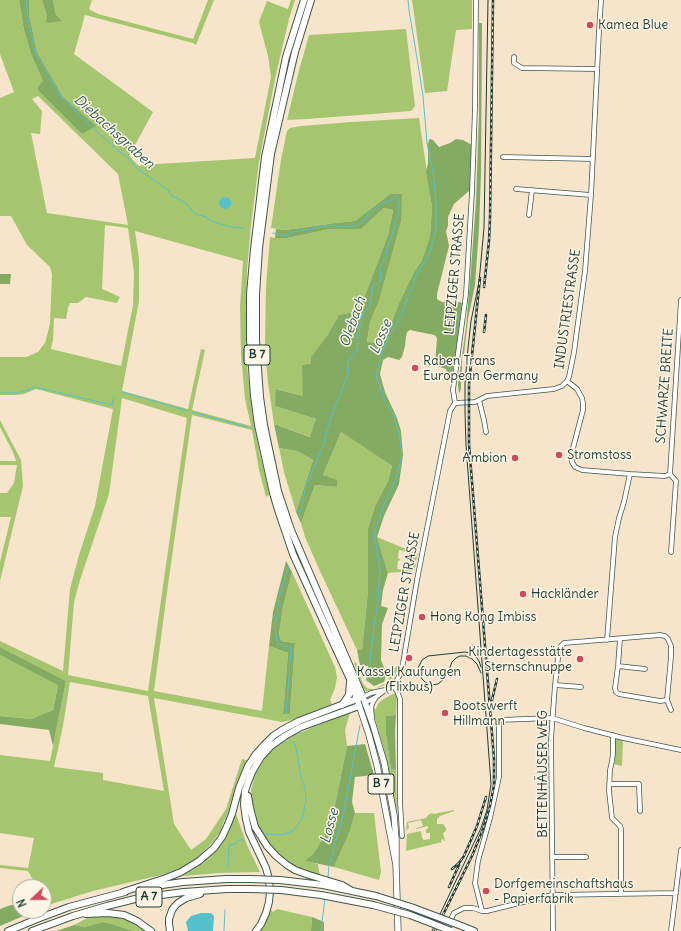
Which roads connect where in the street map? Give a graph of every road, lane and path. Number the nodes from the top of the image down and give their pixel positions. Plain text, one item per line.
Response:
1 (304, 0) edge
2 (311, 0) edge
3 (476, 0) edge
4 (601, 0) edge
5 (514, 57) dead end
6 (597, 69) junction
7 (503, 157) dead end
8 (593, 159) junction
9 (516, 189) dead end
10 (532, 190) junction
11 (591, 195) junction
12 (529, 215) dead end
13 (681, 300) edge
14 (567, 381) junction
15 (479, 400) junction
16 (455, 403) junction
17 (486, 432) dead end
18 (630, 474) junction
19 (670, 474) junction
20 (671, 552) dead end
21 (620, 639) junction
22 (607, 640) junction
23 (618, 666) junction
24 (645, 669) dead end
25 (350, 679) junction
26 (392, 685) junction
27 (555, 685) junction
28 (581, 687) dead end
29 (387, 689) junction
30 (376, 697) junction
31 (667, 700) junction
32 (361, 701) junction
33 (342, 705) junction
34 (672, 710) dead end
35 (552, 718) junction
36 (373, 726) junction
37 (613, 735) junction
38 (681, 750) edge
39 (248, 775) junction
40 (609, 784) junction
41 (640, 811) dead end
42 (402, 836) dead end
43 (681, 850) edge
44 (552, 857) junction
45 (586, 857) dead end
46 (396, 864) junction
47 (341, 887) junction
48 (228, 889) junction
49 (123, 892) junction
50 (676, 893) junction
51 (621, 894) junction
52 (552, 895) junction
53 (482, 911) junction
54 (73, 916) junction
55 (8, 931) edge
56 (32, 931) edge
57 (151, 931) edge
58 (170, 931) edge
59 (253, 931) edge
60 (256, 931) edge
61 (398, 931) edge
62 (444, 931) edge
63 (451, 931) edge
64 (474, 931) edge
65 (553, 931) edge
66 (671, 931) edge

1 - 25 highway, B 7
2 - 32 highway, B 7
3 - 16 street, LEIPZIGER STRASSE
4 - 6 street, INDUSTRIESTRASSE
5 - 6 street
6 - 8 street, INDUSTRIESTRASSE
7 - 8 street
8 - 11 street, INDUSTRIESTRASSE
9 - 10 street
10 - 11 street
10 - 12 street
11 - 14 street, INDUSTRIESTRASSE
13 - 19 street, SCHWARZE BREITE
14 - 15 street, INDUSTRIESTRASSE
14 - 18 street
15 - 16 street, INDUSTRIESTRASSE
15 - 17 street
16 - 26 street, LEIPZIGER STRASSE
18 - 19 street
18 - 22 street
19 - 20 street, SCHWARZE BREITE
21 - 22 street
21 - 23 street
21 - 31 street
22 - 27 street, BETTENHÄUSER WEG
23 - 24 street
23 - 31 street
25 - 32 highway, B 7
25 - 33 highway
26 - 29 street, LEIPZIGER STRASSE
26 - 42 street
27 - 28 street
27 - 35 street, BETTENHÄUSER WEG
29 - 30 street, LEIPZIGER STRASSE
29 - 32 street, LEIPZIGER STRASSE
30 - 32 street, LEIPZIGER STRASSE
30 - 36 street
31 - 34 street
32 - 33 highway
32 - 36 main road, B 7
32 - 39 highway
32 - 46 main road, B 7
33 - 39 highway
35 - 37 street
35 - 44 street, BETTENHÄUSER WEG
35 - 53 street
36 - 46 main road, B 7
37 - 38 street
37 - 40 street
39 - 47 highway
39 - 49 highway
39 - 59 highway
39 - 60 highway
40 - 41 street
40 - 51 street
43 - 50 street
44 - 45 street, BETTENHÄUSER WEG
44 - 52 street, BETTENHÄUSER WEG
46 - 61 main road, B 7
47 - 49 highway, A 7, bridge
47 - 64 highway, A 7, bridge
48 - 54 highway, A 7
48 - 58 highway
48 - 63 highway, A 7, bridge
49 - 55 highway, A 7
50 - 51 street
50 - 66 street
51 - 52 street
52 - 53 street
52 - 65 street, BETTENHÄUSER WEG
53 - 62 street
54 - 56 highway, A 7
54 - 57 highway

